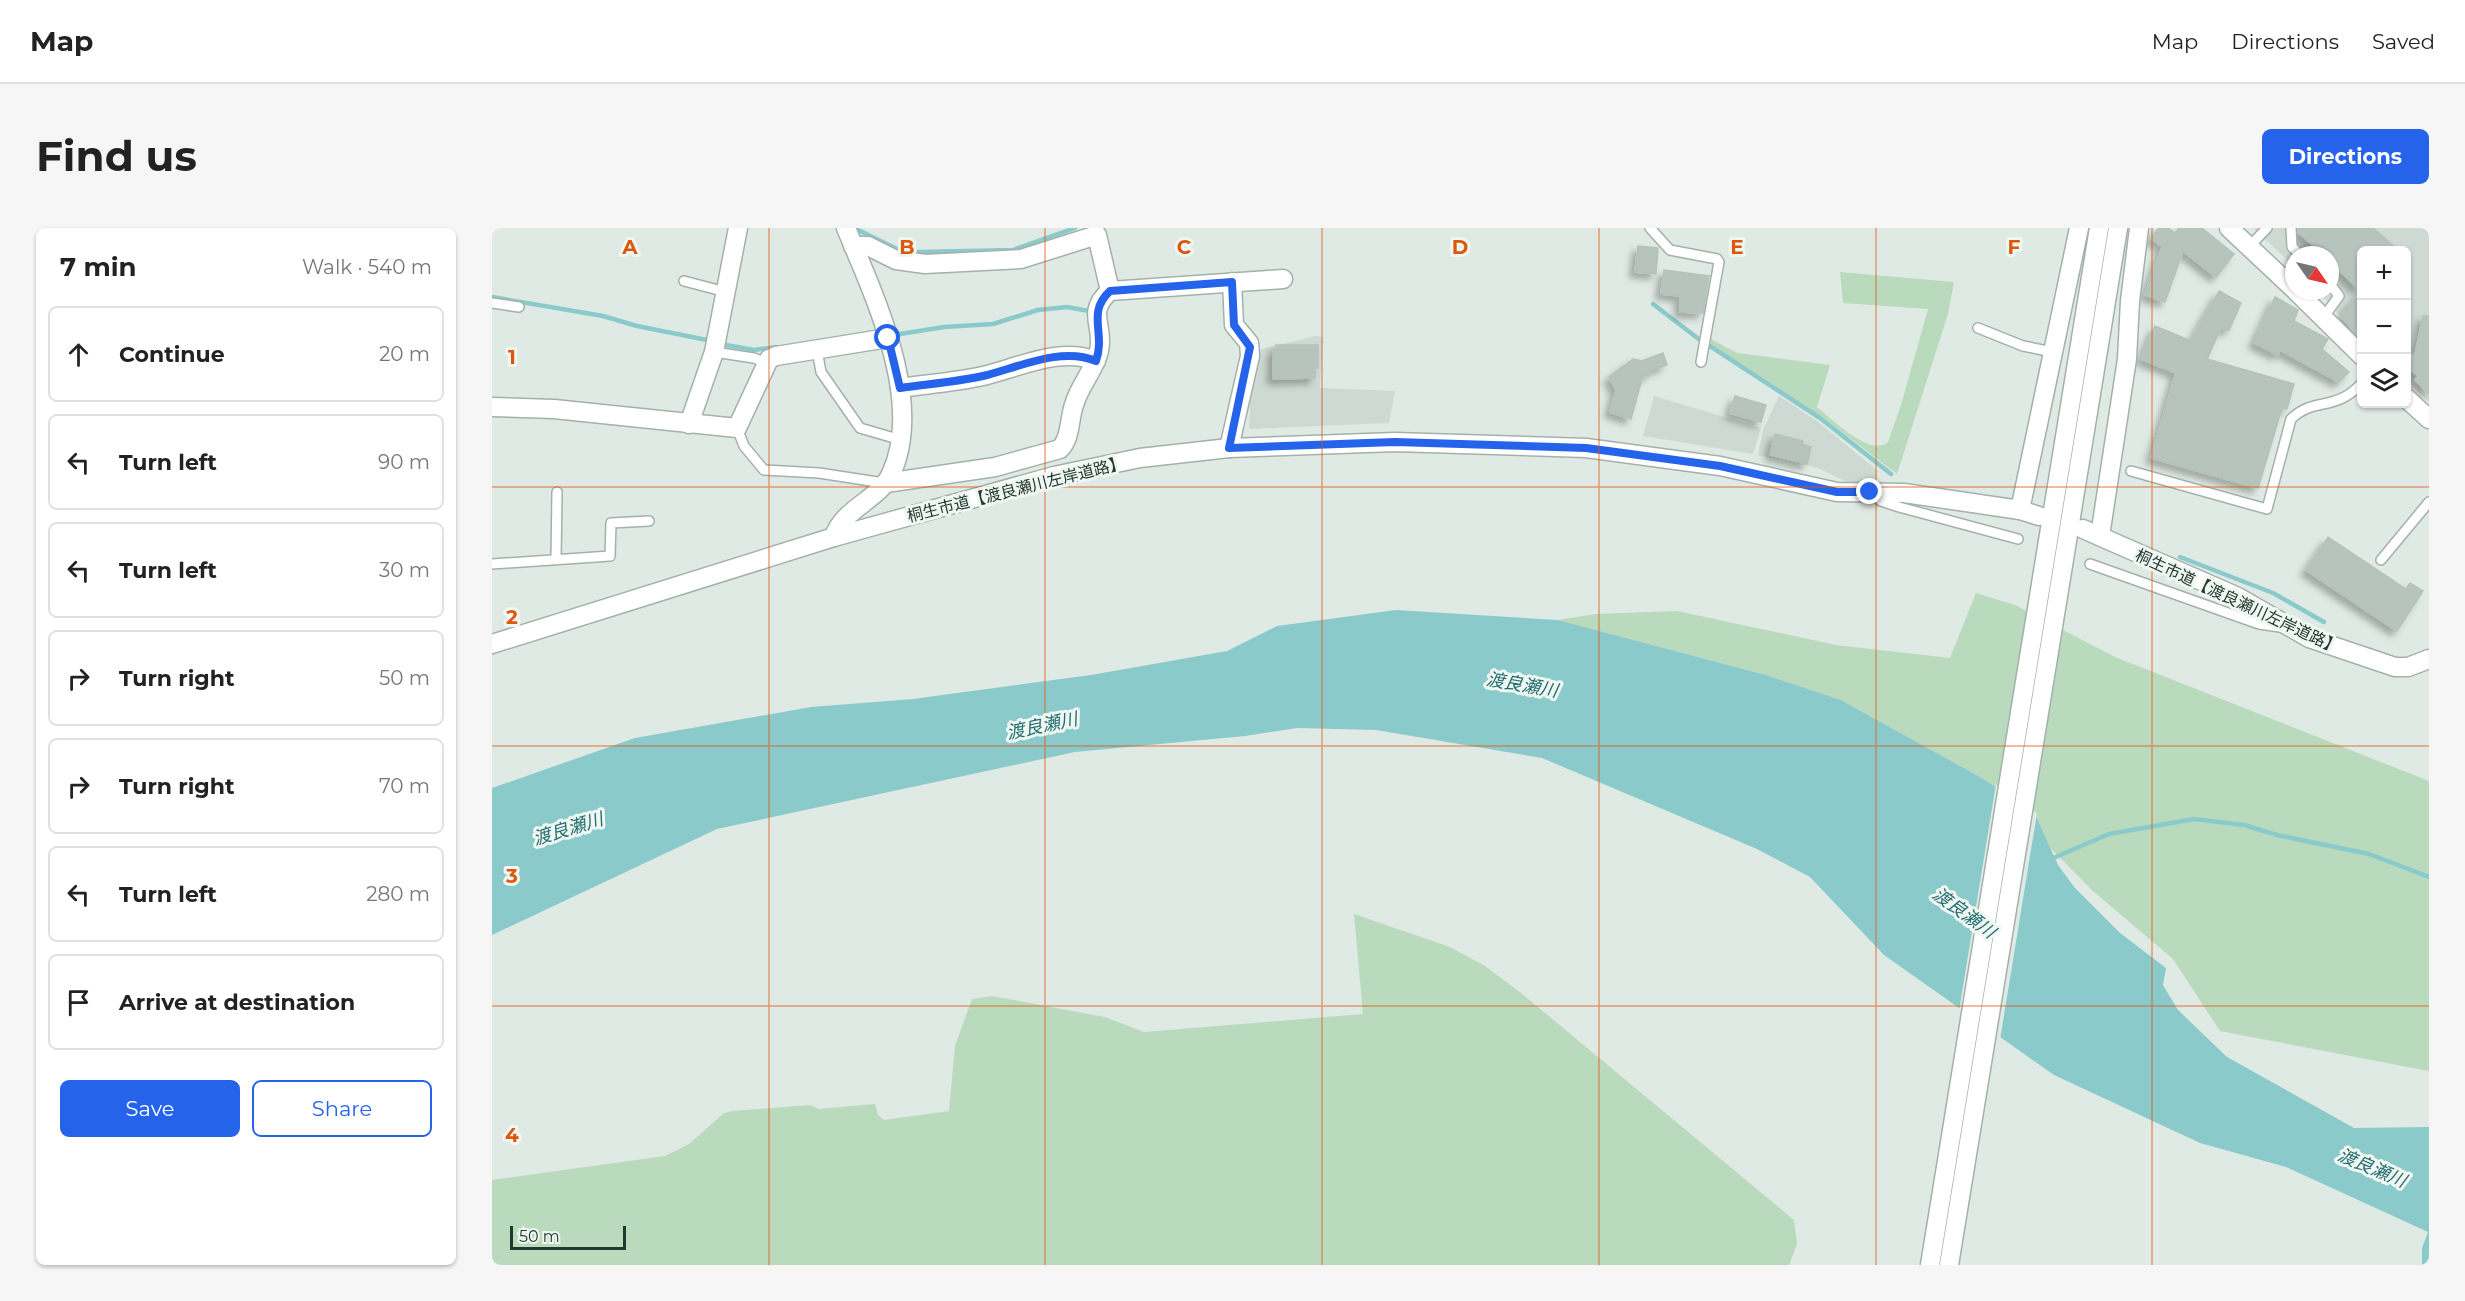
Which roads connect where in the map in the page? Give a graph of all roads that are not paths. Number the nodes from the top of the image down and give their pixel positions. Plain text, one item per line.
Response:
1 (738, 228) edge
2 (846, 228) edge
3 (1645, 228) edge
4 (1650, 228) edge
5 (2079, 228) edge
6 (2099, 228) edge
7 (2118, 228) edge
8 (2139, 228) edge
9 (2229, 228) edge
10 (2267, 228) edge
11 (2290, 228) edge
12 (853, 246) junction
13 (2292, 246) edge
14 (2249, 247) junction
15 (1283, 279) dead end
16 (684, 281) dead end
17 (2285, 281) edge
18 (1232, 282) junction
19 (1110, 291) junction
20 (726, 292) junction
21 (2305, 300) edge
22 (2336, 300) edge
23 (492, 303) edge
24 (519, 307) dead end
25 (2323, 318) junction
26 (1978, 328) dead end
27 (888, 338) junction
28 (817, 350) junction
29 (714, 352) junction
30 (2053, 352) junction
31 (2359, 354) edge
32 (1096, 361) junction
33 (1701, 362) dead end
34 (766, 363) junction
35 (2357, 387) edge
36 (900, 388) junction
37 (2411, 403) edge
38 (492, 407) edge
39 (2429, 419) edge
40 (689, 424) junction
41 (737, 428) junction
42 (901, 440) junction
43 (1229, 448) junction
44 (2131, 471) dead end
45 (886, 483) junction
46 (557, 492) dead end
47 (1870, 492) junction
48 (2429, 502) edge
49 (2020, 510) junction
50 (2038, 516) dead end
51 (649, 521) dead end
52 (834, 537) junction
53 (2018, 539) dead end
54 (556, 559) junction
55 (2380, 560) dead end
56 (492, 564) edge
57 (2090, 564) dead end
58 (2291, 628) junction
59 (492, 644) edge
60 (2429, 659) edge
61 (1930, 1265) edge
62 (1949, 1265) edge

1 - 20 street
2 - 12 street
3 - 4 lane
4 - 33 lane
5 - 30 street
6 - 61 street
7 - 62 street
8 - 58 street, 桐生市道【渡良瀬川左岸道路】
9 - 14 street
10 - 14 lane
11 - 13 lane
12 - 19 street
12 - 27 street
14 - 17 street
15 - 18 street
16 - 20 lane
18 - 19 street
18 - 43 street
19 - 32 street
20 - 29 street
21 - 25 street
22 - 25 lane
23 - 24 lane
25 - 31 street
26 - 30 lane
27 - 28 street
27 - 36 street
28 - 34 street
28 - 42 lane
29 - 34 lane
29 - 40 street
30 - 49 street
32 - 36 street
32 - 45 street
34 - 41 street
35 - 44 lane
36 - 42 street
37 - 39 street
38 - 40 street
40 - 41 street
41 - 45 lane
42 - 45 street
43 - 47 street, 桐生市道【渡良瀬川左岸道路】
43 - 52 street, 桐生市道【渡良瀬川左岸道路】
45 - 52 street
46 - 54 lane
47 - 49 street, 桐生市道【渡良瀬川左岸道路】
47 - 53 lane
48 - 55 lane
49 - 50 street, 桐生市道【渡良瀬川左岸道路】
51 - 54 lane
52 - 59 street, 桐生市道【渡良瀬川左岸道路】
54 - 56 lane
57 - 58 lane
58 - 60 street, 桐生市道【渡良瀬川左岸道路】

